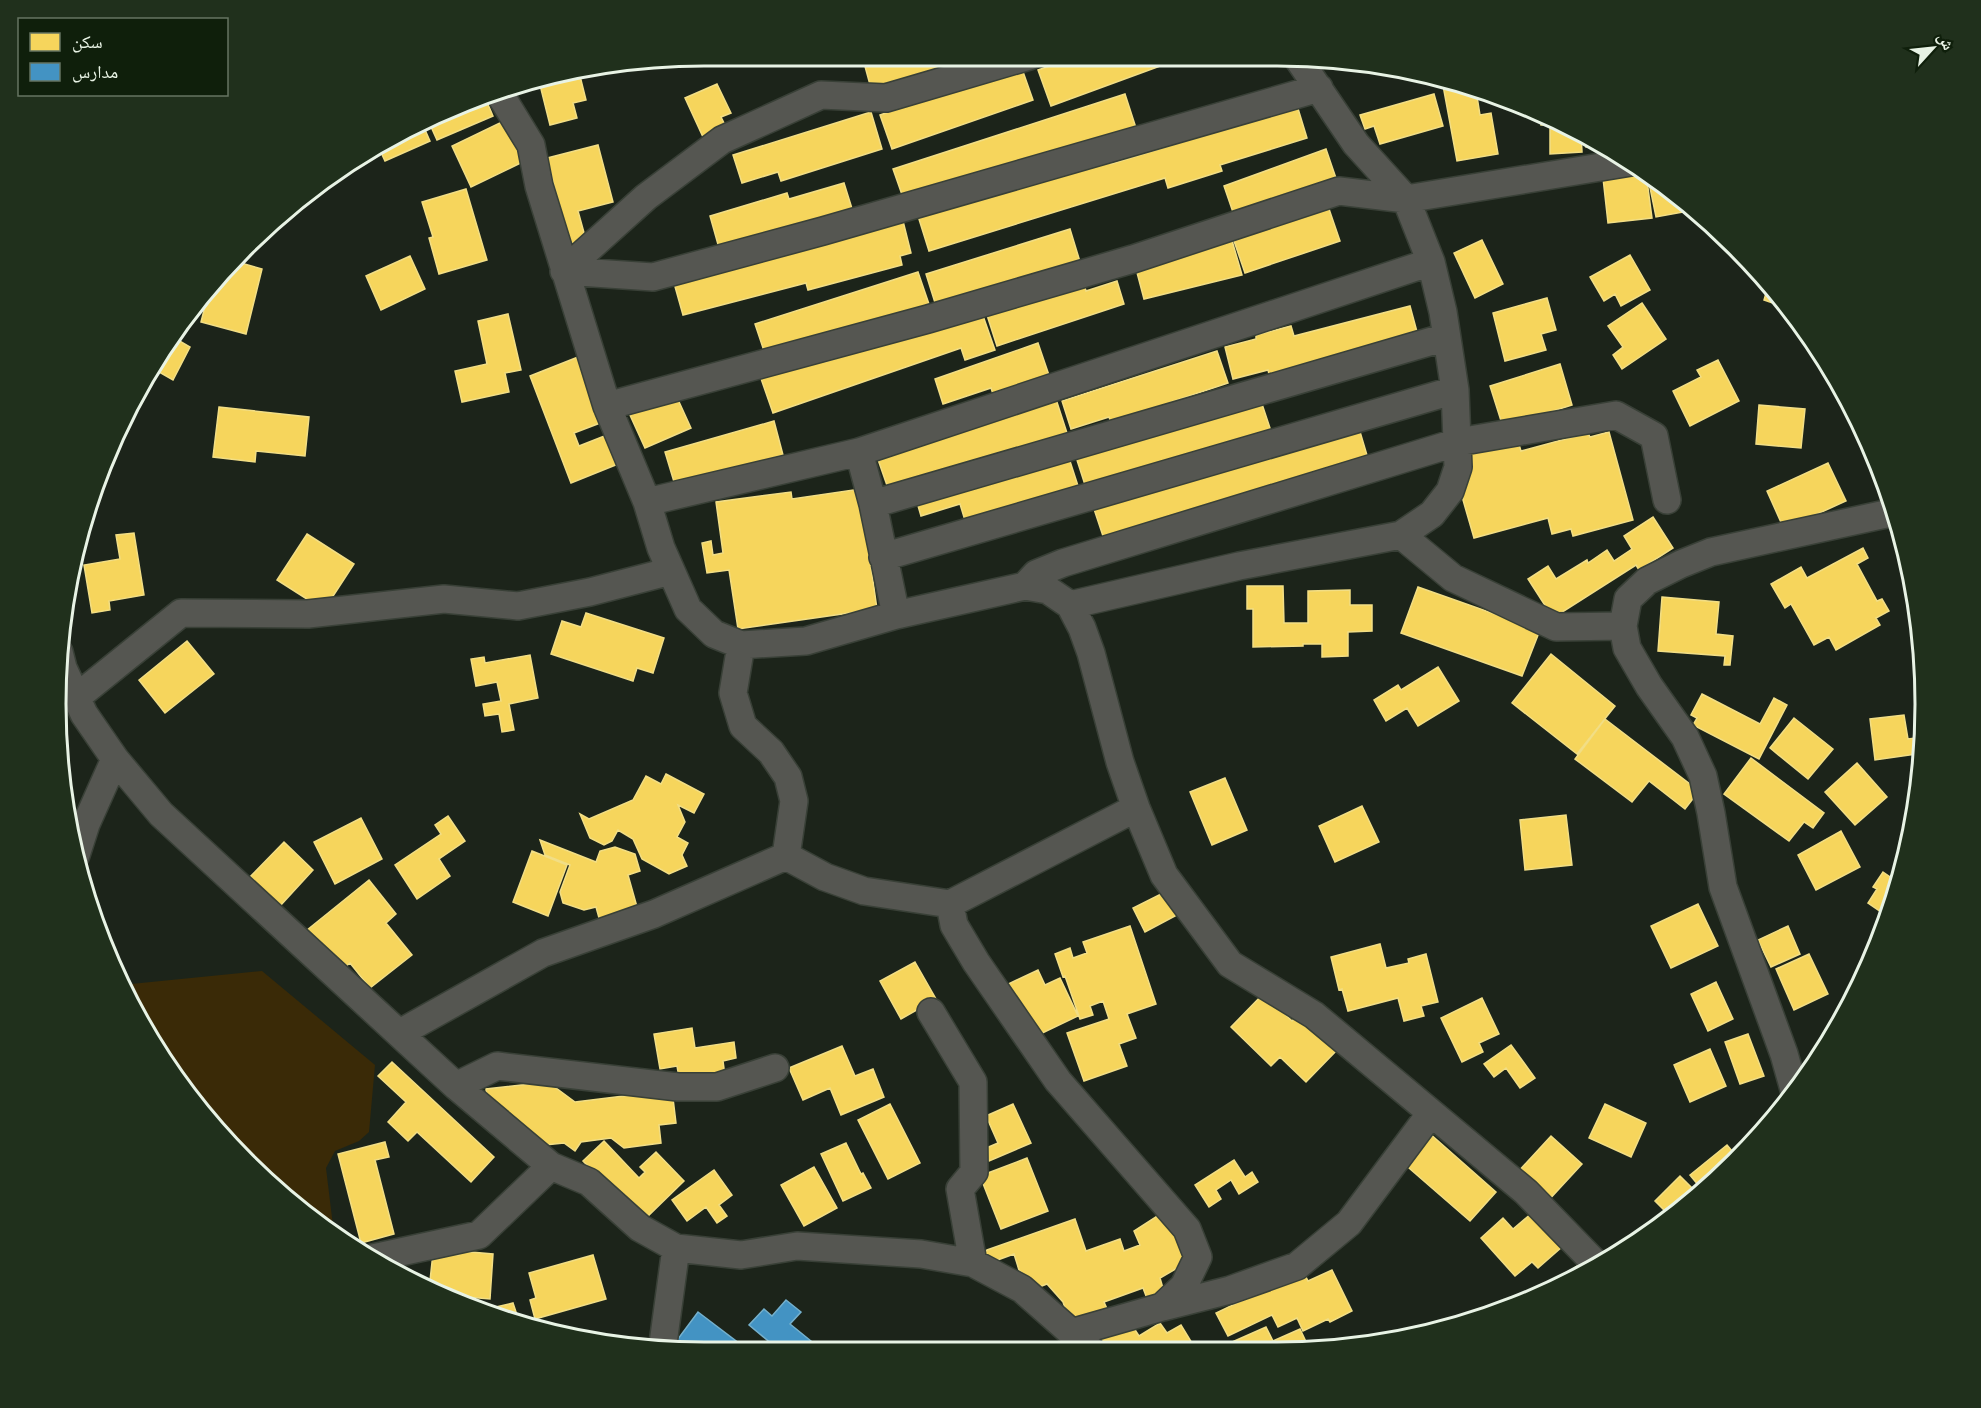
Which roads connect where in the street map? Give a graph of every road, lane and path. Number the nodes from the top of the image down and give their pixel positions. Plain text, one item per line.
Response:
1 (995, 66) edge
2 (1304, 67) edge
3 (1319, 88) junction
4 (503, 99) edge
5 (1616, 164) edge
6 (1406, 199) junction
7 (1431, 262) junction
8 (564, 271) junction
9 (1446, 337) junction
10 (1455, 390) junction
11 (607, 406) junction
12 (1458, 442) junction
13 (859, 452) junction
14 (1667, 500) dead end
15 (647, 502) junction
16 (873, 504) junction
17 (1886, 514) edge
18 (1401, 535) junction
19 (883, 557) junction
20 (671, 571) junction
21 (1025, 586) junction
22 (1070, 605) junction
23 (896, 615) junction
24 (1623, 626) junction
25 (741, 645) junction
26 (67, 676) edge
27 (77, 697) junction
28 (115, 759) junction
29 (1136, 808) junction
30 (81, 840) edge
31 (786, 856) junction
32 (950, 904) junction
33 (931, 1012) dead end
34 (400, 1033) junction
35 (775, 1068) dead end
36 (1791, 1080) edge
37 (456, 1086) junction
38 (1431, 1113) junction
39 (551, 1166) junction
40 (676, 1248) junction
41 (383, 1256) edge
42 (1591, 1259) edge
43 (973, 1263) junction
44 (1162, 1307) junction
45 (663, 1341) edge
46 (1081, 1341) edge

1 - 8 street
2 - 3 street
3 - 6 street
3 - 8 street
4 - 8 street
5 - 6 street
6 - 7 street
6 - 11 street
7 - 9 street
7 - 13 street
8 - 11 street
9 - 10 street
9 - 16 street
10 - 12 street
10 - 19 street
11 - 15 street
12 - 14 street
12 - 18 street
12 - 21 street
13 - 15 street
13 - 16 street
15 - 20 street
16 - 19 street
17 - 24 street
18 - 22 street
18 - 24 street
19 - 23 street
20 - 25 street
20 - 27 street
21 - 22 street
21 - 23 street
22 - 29 street
23 - 25 street
24 - 36 street
25 - 31 street
26 - 27 street
27 - 28 street
28 - 30 street
28 - 34 street
29 - 32 street
29 - 38 street
31 - 32 street
31 - 34 street
32 - 44 street
33 - 43 street
34 - 37 street
35 - 37 street
37 - 39 street
38 - 42 street
38 - 44 street
39 - 40 street
39 - 41 street
40 - 43 street
40 - 45 street
43 - 46 street
44 - 46 street

